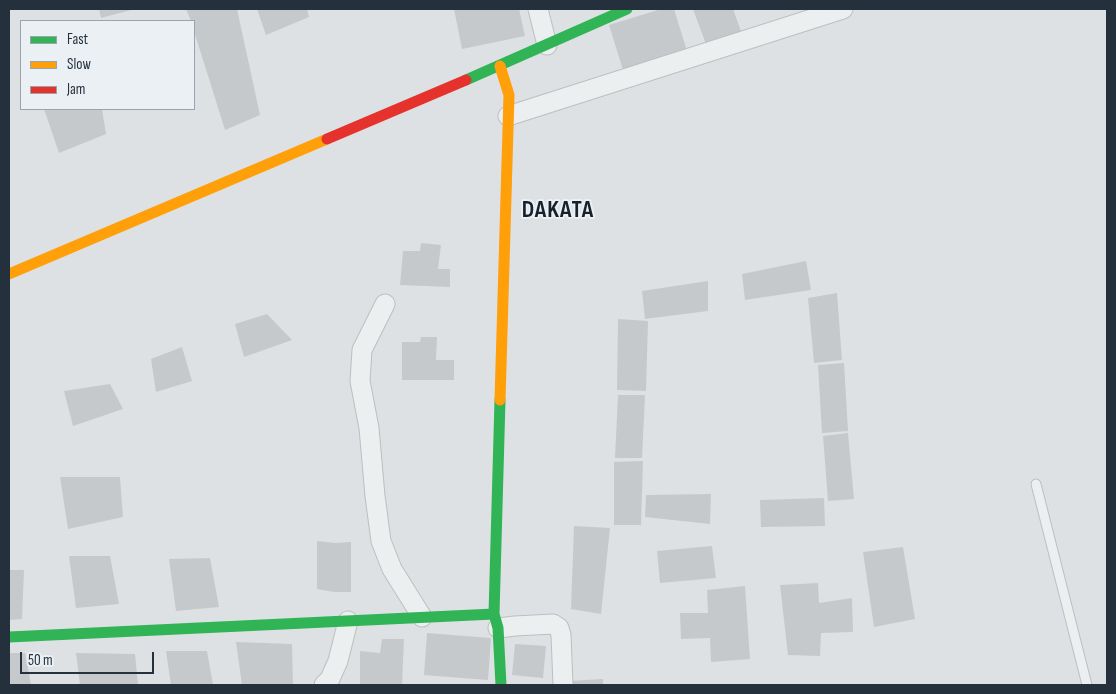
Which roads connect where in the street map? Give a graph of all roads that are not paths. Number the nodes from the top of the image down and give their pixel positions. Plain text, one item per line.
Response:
1 (538, 9) edge
2 (627, 9) edge
3 (843, 9) edge
4 (547, 45) junction
5 (500, 66) junction
6 (508, 116) junction
7 (9, 274) edge
8 (385, 304) dead end
9 (1036, 484) dead end
10 (422, 617) junction
11 (348, 621) junction
12 (496, 621) junction
13 (9, 638) edge
14 (324, 685) edge
15 (501, 685) edge
16 (563, 685) edge
17 (1087, 685) edge

1 - 4 street
2 - 4 street
3 - 6 street
4 - 5 street
5 - 6 street
5 - 7 street
6 - 12 street
8 - 10 street
9 - 17 lane
10 - 11 street
10 - 12 street
11 - 13 street
11 - 14 street
12 - 15 street
12 - 16 street

